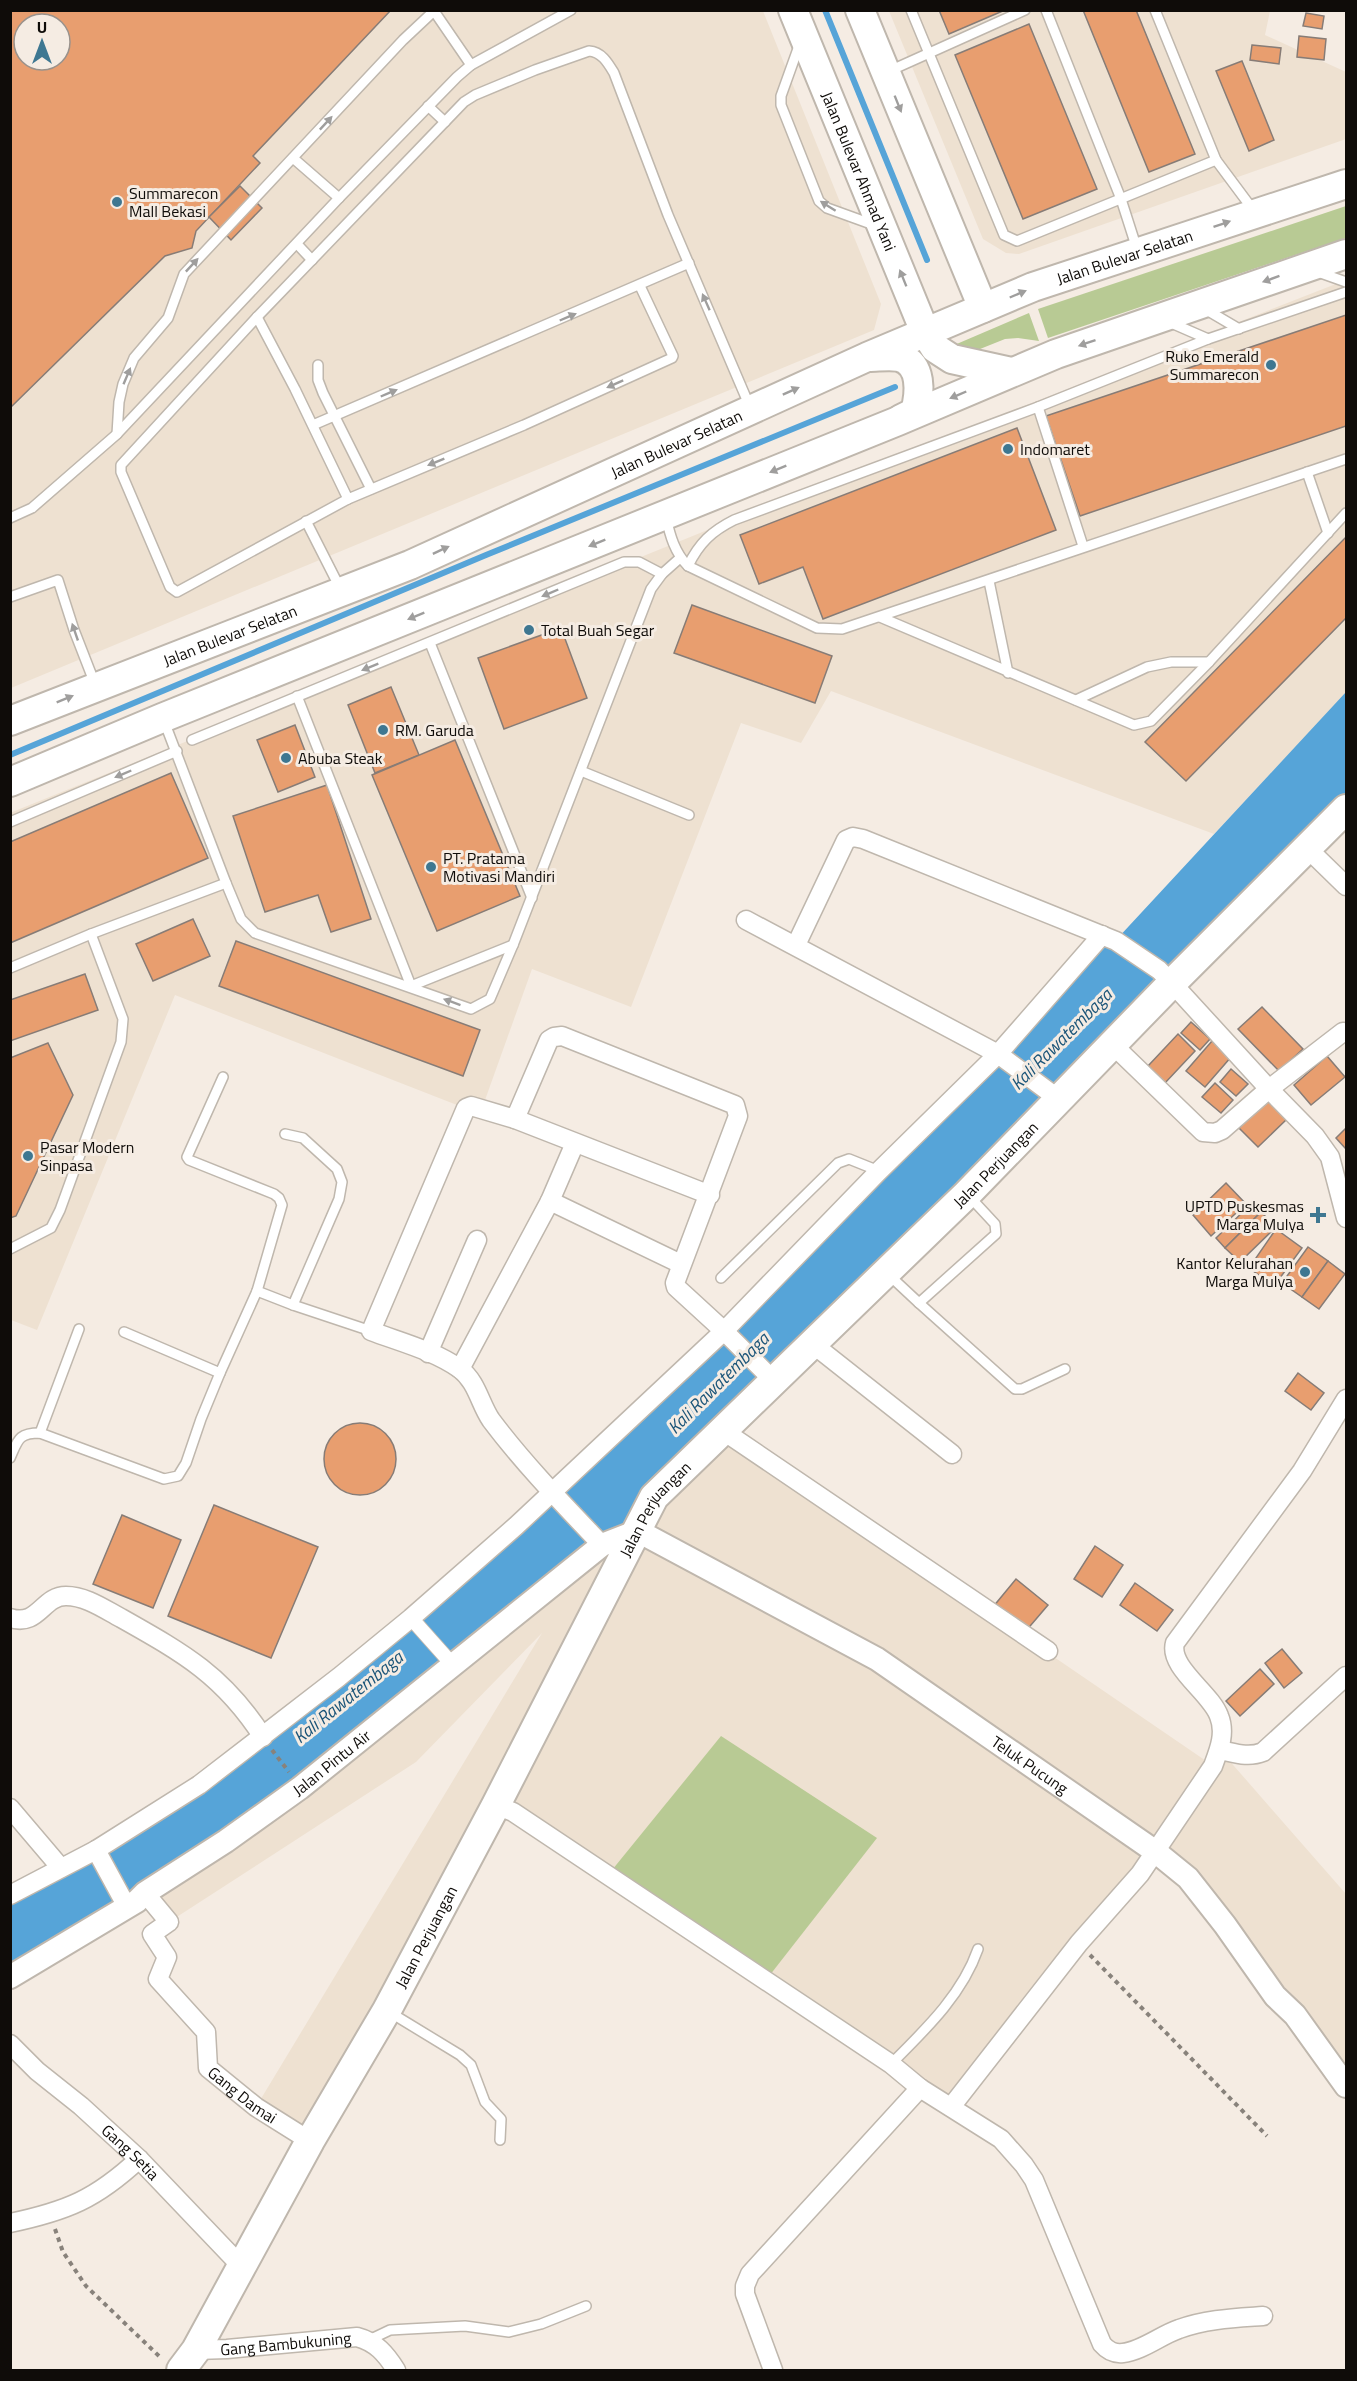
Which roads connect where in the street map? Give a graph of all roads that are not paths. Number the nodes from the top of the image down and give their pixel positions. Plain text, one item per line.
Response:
1 (571, 10) edge
2 (860, 10) edge
3 (911, 10) edge
4 (1025, 10) edge
5 (1046, 10) edge
6 (1155, 10) edge
7 (434, 11) edge
8 (798, 23) edge
9 (928, 54) junction
10 (471, 65) junction
11 (885, 73) junction
12 (428, 106) junction
13 (446, 122) junction
14 (293, 158) junction
15 (1216, 160) junction
16 (1347, 184) edge
17 (339, 198) junction
18 (1120, 200) junction
19 (1256, 213) junction
20 (882, 228) junction
21 (297, 244) junction
22 (1139, 253) junction
23 (1347, 254) edge
24 (312, 260) junction
25 (689, 263) junction
26 (1304, 267) junction
27 (968, 274) junction
28 (1347, 282) edge
29 (640, 286) junction
30 (1347, 292) edge
31 (1199, 305) junction
32 (914, 306) junction
33 (983, 308) junction
34 (256, 317) junction
35 (1160, 318) junction
36 (1239, 329) junction
37 (925, 332) junction
38 (1208, 339) junction
39 (867, 357) junction
40 (318, 365) dead end
41 (1011, 372) junction
42 (1038, 407) junction
43 (751, 409) junction
44 (335, 417) junction
45 (898, 421) junction
46 (313, 425) junction
47 (117, 434) junction
48 (1347, 459) edge
49 (1307, 472) junction
50 (372, 489) junction
51 (348, 499) junction
52 (1347, 513) edge
53 (666, 515) junction
54 (10, 518) edge
55 (306, 521) junction
56 (1328, 533) junction
57 (1083, 546) junction
58 (680, 558) junction
59 (688, 566) junction
60 (662, 574) junction
61 (989, 581) junction
62 (341, 591) junction
63 (10, 597) edge
64 (880, 617) junction
65 (430, 643) junction
66 (1209, 662) junction
67 (1008, 673) junction
68 (96, 686) junction
69 (297, 696) junction
70 (1076, 700) junction
71 (162, 718) junction
72 (10, 721) edge
73 (192, 740) dead end
74 (177, 751) junction
75 (581, 771) junction
76 (10, 782) edge
77 (1347, 809) edge
78 (689, 815) dead end
79 (10, 822) edge
80 (1307, 848) junction
81 (226, 883) junction
82 (1347, 886) edge
83 (532, 898) junction
84 (746, 920) dead end
85 (91, 934) junction
86 (1109, 938) junction
87 (513, 945) junction
88 (796, 945) junction
89 (10, 968) edge
90 (1166, 976) junction
91 (411, 986) junction
92 (1343, 1032) dead end
93 (1113, 1045) junction
94 (1004, 1059) junction
95 (223, 1077) dead end
96 (1269, 1089) junction
97 (1052, 1094) junction
98 (515, 1119) junction
99 (285, 1134) dead end
100 (575, 1143) junction
101 (879, 1171) junction
102 (967, 1194) junction
103 (710, 1195) junction
104 (550, 1201) junction
105 (1347, 1218) edge
106 (477, 1240) dead end
107 (10, 1249) edge
108 (681, 1264) junction
109 (887, 1273) junction
110 (721, 1278) dead end
111 (257, 1291) junction
112 (919, 1303) junction
113 (293, 1305) junction
114 (79, 1329) dead end
115 (372, 1331) junction
116 (124, 1332) dead end
117 (727, 1334) junction
118 (814, 1345) junction
119 (428, 1353) junction
120 (460, 1369) junction
121 (1065, 1369) dead end
122 (220, 1373) junction
123 (768, 1375) junction
124 (1347, 1399) edge
125 (722, 1430) junction
126 (40, 1433) junction
127 (952, 1454) dead end
128 (10, 1458) edge
129 (551, 1492) junction
130 (638, 1531) junction
131 (602, 1545) junction
132 (10, 1618) edge
133 (413, 1622) junction
134 (1048, 1651) dead end
135 (447, 1658) junction
136 (1347, 1676) edge
137 (264, 1739) junction
138 (1220, 1750) junction
139 (496, 1804) junction
140 (10, 1808) edge
141 (1156, 1852) junction
142 (97, 1853) junction
143 (61, 1868) junction
144 (10, 1895) edge
145 (136, 1900) junction
146 (978, 1948) dead end
147 (10, 1977) edge
148 (387, 2010) junction
149 (10, 2044) edge
150 (891, 2064) junction
151 (1347, 2086) edge
152 (920, 2088) junction
153 (951, 2107) junction
154 (500, 2140) dead end
155 (310, 2141) junction
156 (139, 2159) junction
157 (10, 2223) edge
158 (243, 2268) junction
159 (586, 2306) dead end
160 (1263, 2316) dead end
161 (369, 2340) junction
162 (181, 2361) edge
163 (396, 2370) edge
164 (773, 2370) edge

1 - 10 lane
2 - 11 main road
3 - 9 lane
4 - 9 lane
5 - 18 lane
6 - 15 lane
7 - 10 lane
14 -> 7 lane
8 - 20 main road, Jalan Bulevar Ahmad Yani
20 -> 8 lane
9 - 11 lane
9 - 18 lane
10 - 12 lane
11 -> 27 main road
12 - 13 lane
12 - 17 lane
13 - 24 lane
13 - 25 lane
14 - 17 lane
47 -> 14 lane
15 - 18 lane
15 - 19 lane
16 - 19 main road, Jalan Bulevar Selatan
17 - 21 lane
18 - 22 lane
22 -> 19 main road, Jalan Bulevar Selatan
32 -> 20 main road, Jalan Bulevar Ahmad Yani
21 - 24 lane
21 - 47 lane
33 -> 22 main road, Jalan Bulevar Selatan
23 - 26 main road
24 - 34 lane
25 - 29 lane
43 -> 25 lane
26 - 28 lane
26 -> 31 main road
27 - 32 main road
27 - 33 main road
44 -> 29 lane
29 -> 50 lane
30 - 36 lane
31 - 35 main road
31 - 36 lane
32 - 37 main road, Jalan Bulevar Ahmad Yani
33 - 37 main road, Jalan Bulevar Selatan
34 - 46 lane
34 - 55 lane
35 - 38 lane
35 -> 41 main road
36 - 38 lane
37 - 39 main road, Jalan Bulevar Selatan
37 - 41 main road, Jalan Bulevar Ahmad Yani
38 - 42 lane
43 -> 39 main road, Jalan Bulevar Selatan
39 - 45 main road
40 - 44 lane
41 -> 45 main road
42 - 57 lane
42 - 59 lane
62 -> 43 main road, Jalan Bulevar Selatan
44 - 46 lane
44 - 50 lane
45 -> 53 main road
46 - 51 lane
47 - 54 lane
48 - 49 lane
49 - 56 lane
49 - 57 lane
50 - 51 lane
51 - 55 lane
52 - 56 lane
53 - 58 lane
53 -> 71 main road
55 - 62 lane
56 - 66 lane
57 - 61 lane
58 - 59 lane
58 - 60 lane
59 - 64 lane
60 -> 65 lane
60 - 75 lane
61 - 64 lane
61 - 67 lane
62 - 68 main road, Jalan Bulevar Selatan
68 -> 63 lane
64 - 67 lane
65 -> 69 lane
65 - 83 lane
66 - 70 lane
66 - 70 lane
67 - 70 lane
72 -> 68 main road, Jalan Bulevar Selatan
69 - 73 lane
69 - 91 lane
71 - 74 lane
71 - 76 main road
74 -> 79 lane
74 - 81 lane
75 - 78 lane
75 - 83 lane
77 - 80 main road, Jalan Perjuangan
80 - 82 street
80 - 90 main road, Jalan Perjuangan
81 - 85 lane
81 - 91 lane
83 - 87 lane
84 - 88 street
85 - 89 lane
85 - 107 lane
86 - 88 street
86 - 90 street
86 - 94 street
87 - 91 lane
87 -> 91 lane
88 - 94 street
90 - 93 main road, Jalan Perjuangan
90 - 96 street
92 - 96 street
93 - 96 street
93 - 97 main road, Jalan Perjuangan
94 - 97 street
94 - 101 street
95 - 111 lane
96 - 105 street
97 - 102 main road, Jalan Perjuangan
98 - 100 street
98 - 103 street
98 - 115 street
99 - 113 lane
100 - 103 street
100 - 104 street
101 - 110 lane
101 - 117 street
102 - 109 main road, Jalan Perjuangan
102 - 112 lane
103 - 108 street
104 - 108 street
104 - 120 street
106 - 119 street
108 - 117 street
109 - 112 lane
109 - 118 main road, Jalan Perjuangan
111 - 113 lane
111 - 122 lane
112 - 121 lane
113 - 115 lane
114 - 126 lane
115 - 119 street
116 - 122 lane
117 - 123 street
117 - 129 street
118 - 123 main road, Jalan Perjuangan
118 - 127 street
119 - 120 street
120 - 129 street
122 - 126 lane
123 - 125 main road, Jalan Perjuangan
124 - 138 street
125 - 130 main road, Jalan Perjuangan
125 - 134 street
126 - 128 lane
129 - 131 street
129 - 133 street
130 - 131 street, Jalan Pintu Air
130 - 139 main road, Jalan Perjuangan
130 - 141 street, Teluk Pucung
131 - 135 street, Jalan Pintu Air
132 - 137 street
133 - 135 street
133 - 137 street
135 - 145 street, Jalan Pintu Air
136 - 138 street
137 - 142 street
138 - 141 street
139 - 148 main road, Jalan Perjuangan
139 - 150 street
140 - 143 street
141 - 151 street, Teluk Pucung
141 - 153 street
142 - 143 street
142 - 145 street
143 - 144 street
145 - 147 street, Jalan Pintu Air
145 - 155 street, Gang Damai
146 - 150 lane
148 - 154 lane
148 - 155 main road, Jalan Perjuangan
149 - 156 street, Gang Setia
150 - 152 street
152 - 153 street
152 - 164 street
153 - 160 street
155 - 158 main road, Jalan Perjuangan
156 - 157 street
156 - 158 street, Gang Setia
158 - 162 main road, Jalan Perjuangan
159 - 161 lane
161 - 162 street, Gang Bambukuning
161 - 163 street, Gang Bambukuning

